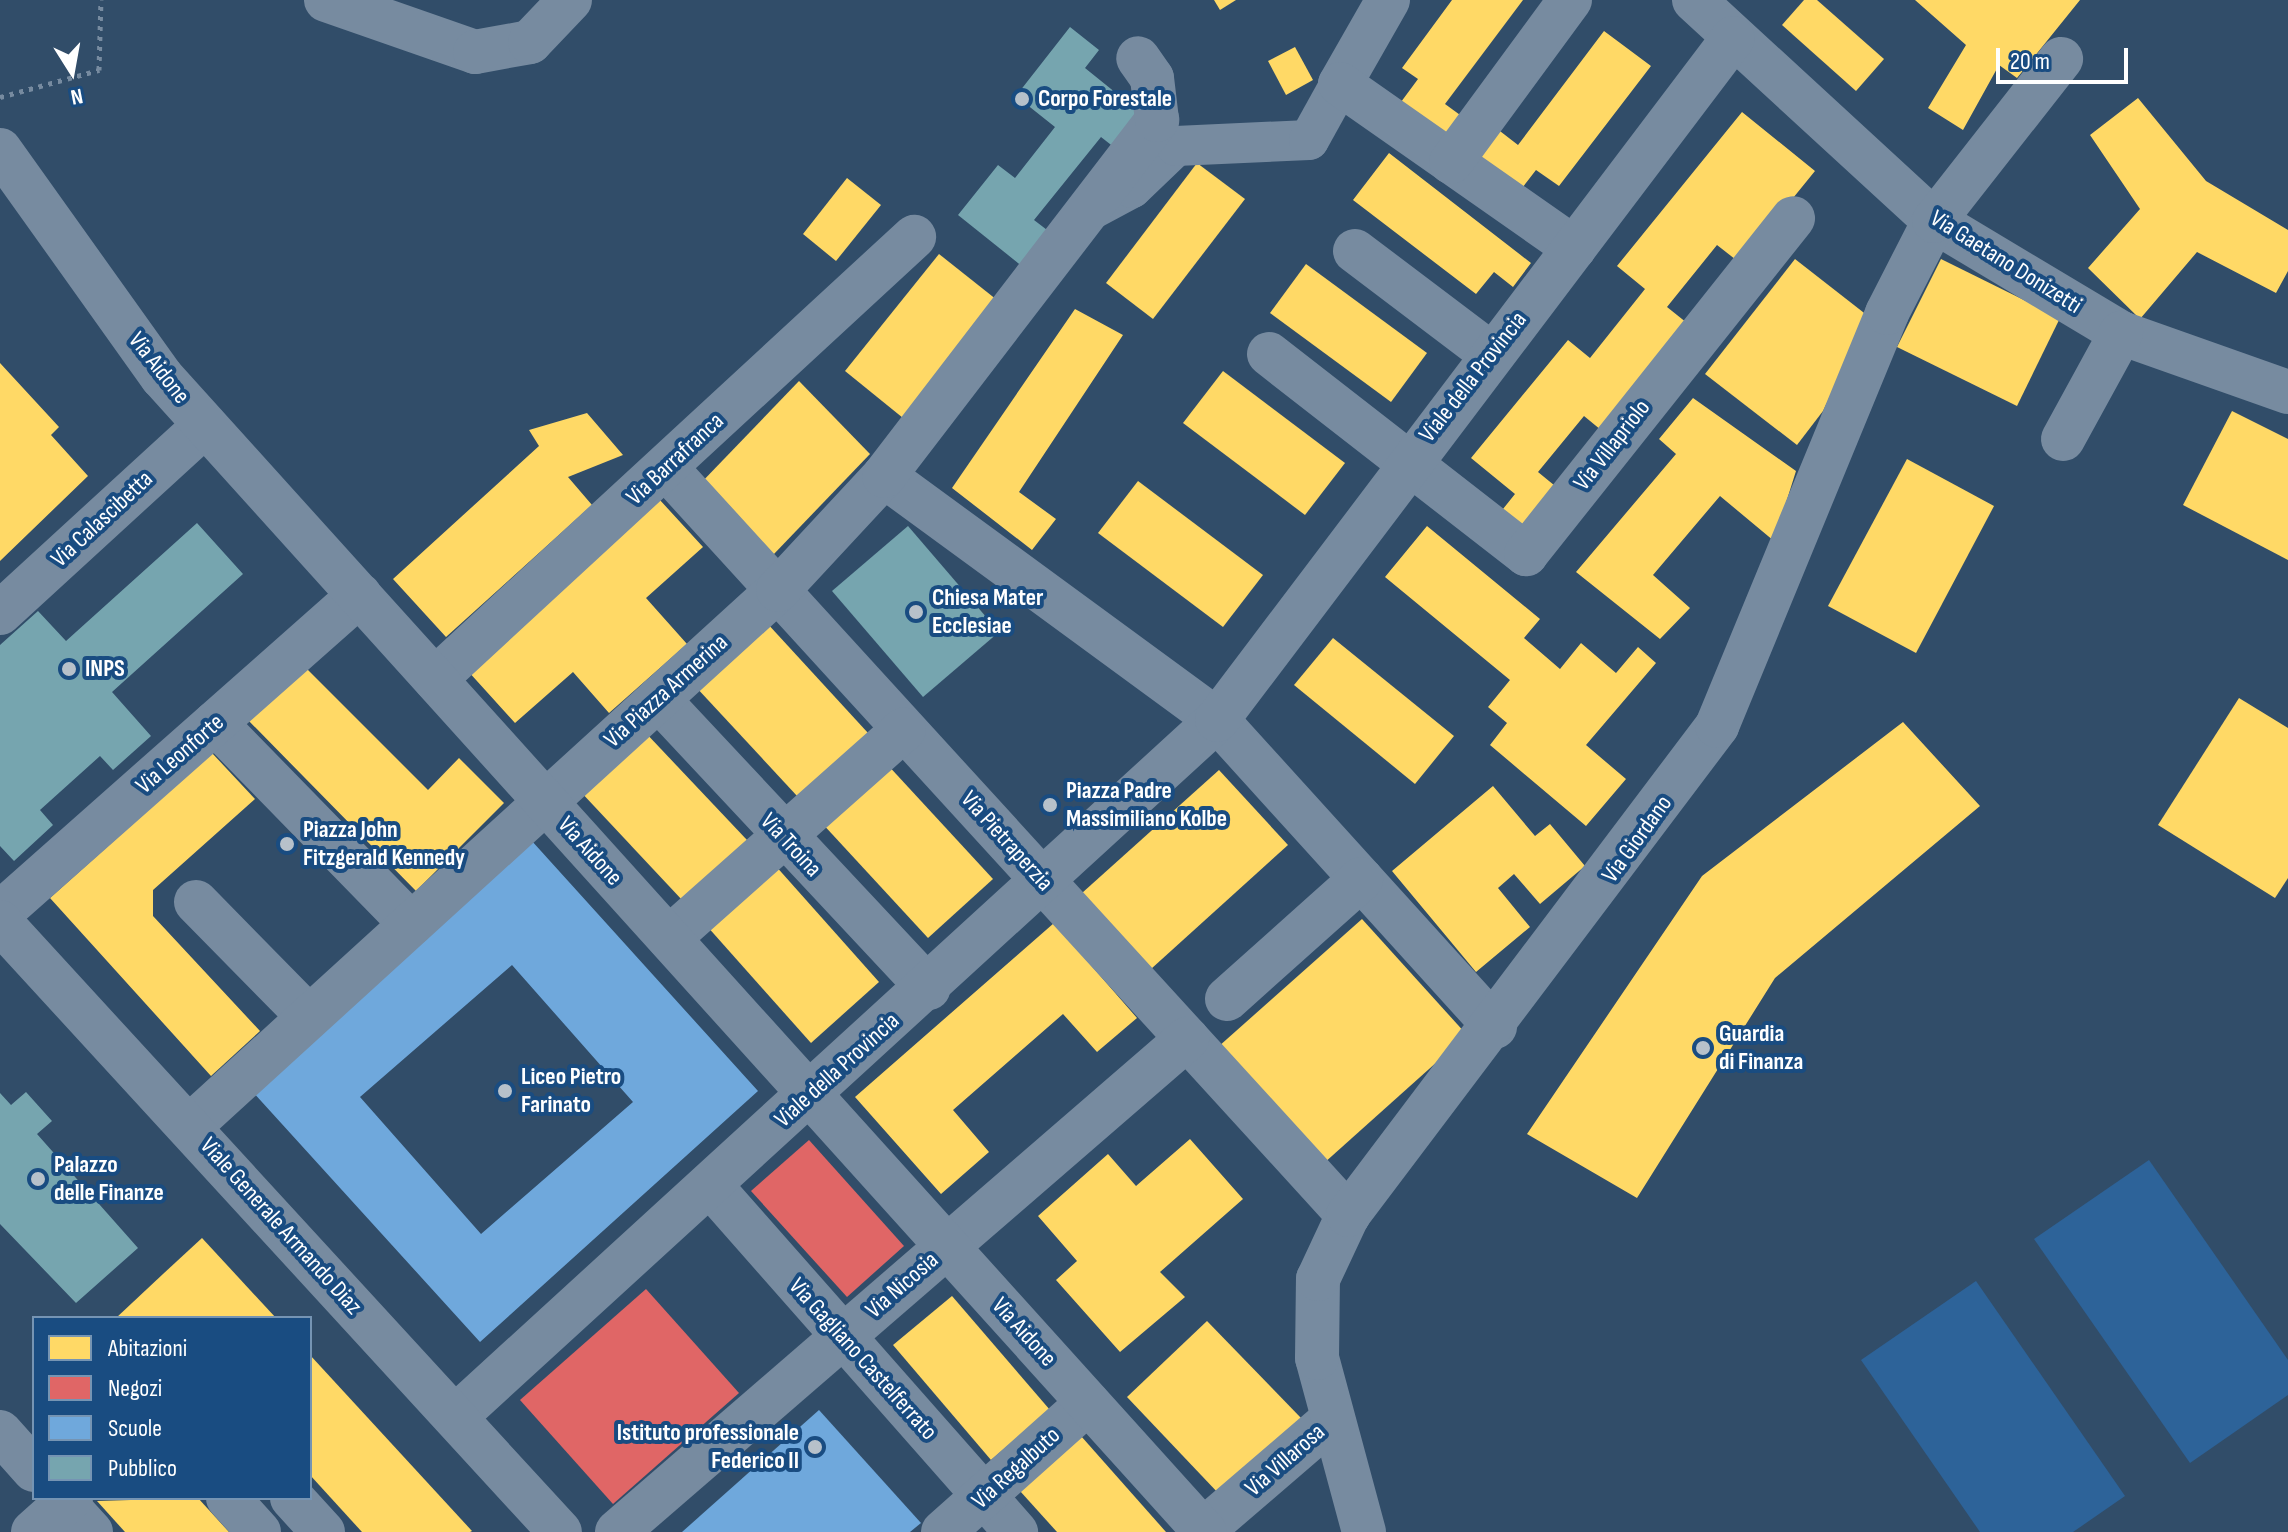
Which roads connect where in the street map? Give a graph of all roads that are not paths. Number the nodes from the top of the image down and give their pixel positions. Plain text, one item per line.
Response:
1 (326, 0) edge
2 (570, 0) edge
3 (1388, 0) edge
4 (1570, 0) edge
5 (1694, 0) edge
6 (1733, 38) junction
7 (1138, 58) dead end
8 (2061, 59) dead end
9 (1340, 84) junction
10 (0, 150) edge
11 (1451, 162) junction
12 (1093, 209) junction
13 (1793, 218) dead end
14 (1934, 221) junction
15 (914, 237) dead end
16 (1574, 248) junction
17 (1355, 251) dead end
18 (2121, 333) junction
19 (1269, 354) dead end
20 (1491, 354) junction
21 (2288, 392) edge
22 (205, 425) junction
23 (2063, 439) dead end
24 (1405, 464) junction
25 (666, 468) junction
26 (884, 476) junction
27 (778, 590) junction
28 (360, 595) junction
29 (0, 613) edge
30 (435, 679) junction
31 (658, 699) junction
32 (1217, 720) junction
33 (215, 723) junction
34 (904, 729) junction
35 (545, 801) junction
36 (782, 836) junction
37 (1361, 879) junction
38 (1044, 882) junction
39 (196, 902) dead end
40 (0, 913) edge
41 (0, 922) edge
42 (411, 924) junction
43 (669, 938) junction
44 (928, 988) junction
45 (1227, 999) dead end
46 (309, 1017) junction
47 (1495, 1027) junction
48 (1187, 1039) junction
49 (810, 1095) junction
50 (190, 1126) junction
51 (710, 1185) junction
52 (1348, 1215) junction
53 (947, 1246) junction
54 (843, 1336) junction
55 (1088, 1403) junction
56 (455, 1417) junction
57 (1331, 1420) junction
58 (0, 1432) edge
59 (32, 1468) edge
60 (984, 1496) junction
61 (230, 1500) edge
62 (294, 1500) edge
63 (71, 1508) edge
64 (1204, 1531) edge
65 (33, 1532) edge
66 (259, 1532) edge
67 (323, 1532) edge
68 (560, 1532) edge
69 (617, 1532) edge
70 (943, 1532) edge
71 (1016, 1532) edge
72 (1364, 1532) edge

1 - 2 street
3 - 9 street, Via Piazza Armerina
4 - 11 street
5 - 6 street, Via Gaetano Donizetti
6 - 14 street, Via Gaetano Donizetti
6 - 16 street, Viale della Provincia
7 - 12 street, Via Piazza Armerina
8 - 14 street, Via Giordano
9 - 11 street
9 - 12 street, Via Piazza Armerina
10 - 22 street, Via Aidone
11 - 16 street
12 - 26 street, Via Piazza Armerina
13 - 24 street, Via Villapriolo
14 - 18 street, Via Gaetano Donizetti
14 - 47 street, Via Giordano
15 - 25 street, Via Barrafranca
16 - 20 street, Viale della Provincia
17 - 20 street
18 - 21 street, Via Gaetano Donizetti
18 - 23 street
19 - 24 street
20 - 24 street, Viale della Provincia
22 - 28 street, Via Aidone
22 - 29 street, Via Calascibetta
24 - 32 street, Viale della Provincia
25 - 27 street, Via Pietraperzia
25 - 30 street, Via Barrafranca
26 - 27 street, Via Piazza Armerina
26 - 32 street
27 - 31 street, Via Piazza Armerina
27 - 34 street, Via Pietraperzia
28 - 30 street, Via Aidone
28 - 33 street, Via Leonforte
30 - 35 street, Via Aidone
31 - 35 street, Via Piazza Armerina
31 - 36 street, Via Troina
32 - 37 street
32 - 38 street, Viale della Provincia
33 - 40 street, Via Leonforte
33 - 42 street
34 - 36 street
34 - 38 street, Via Pietraperzia
35 - 42 street, Via Piazza Armerina
35 - 43 street, Via Aidone
36 - 43 street
36 - 44 street, Via Troina
37 - 45 street
37 - 47 street
38 - 44 street, Viale della Provincia
38 - 48 street, Via Pietraperzia
39 - 46 street
41 - 50 street, Viale Generale Armando Diaz
42 - 46 street, Via Piazza Armerina
43 - 49 street, Via Aidone
44 - 49 street, Viale della Provincia
46 - 50 street, Via Piazza Armerina
47 - 52 street, Via Giordano
48 - 52 street, Via Pietraperzia
48 - 53 street, Via Nicosia
49 - 51 street, Viale della Provincia
49 - 53 street, Via Aidone
50 - 56 street, Viale Generale Armando Diaz
51 - 54 street, Via Gagliano Castelferrato
51 - 56 street, Viale della Provincia
52 - 57 street, Via Giordano
53 - 54 street, Via Nicosia
53 - 55 street, Via Aidone
54 - 60 street, Via Gagliano Castelferrato
54 - 69 street, Via Nicosia
55 - 60 street, Via Regalbuto
55 - 64 street, Via Aidone
56 - 68 street, Viale Generale Armando Diaz
57 - 64 street, Via Villarosa
57 - 72 street, Via Giordano
58 - 59 street
60 - 70 street, Via Regalbuto
60 - 71 street, Via Gagliano Castelferrato
61 - 66 street
62 - 67 street
63 - 65 street

